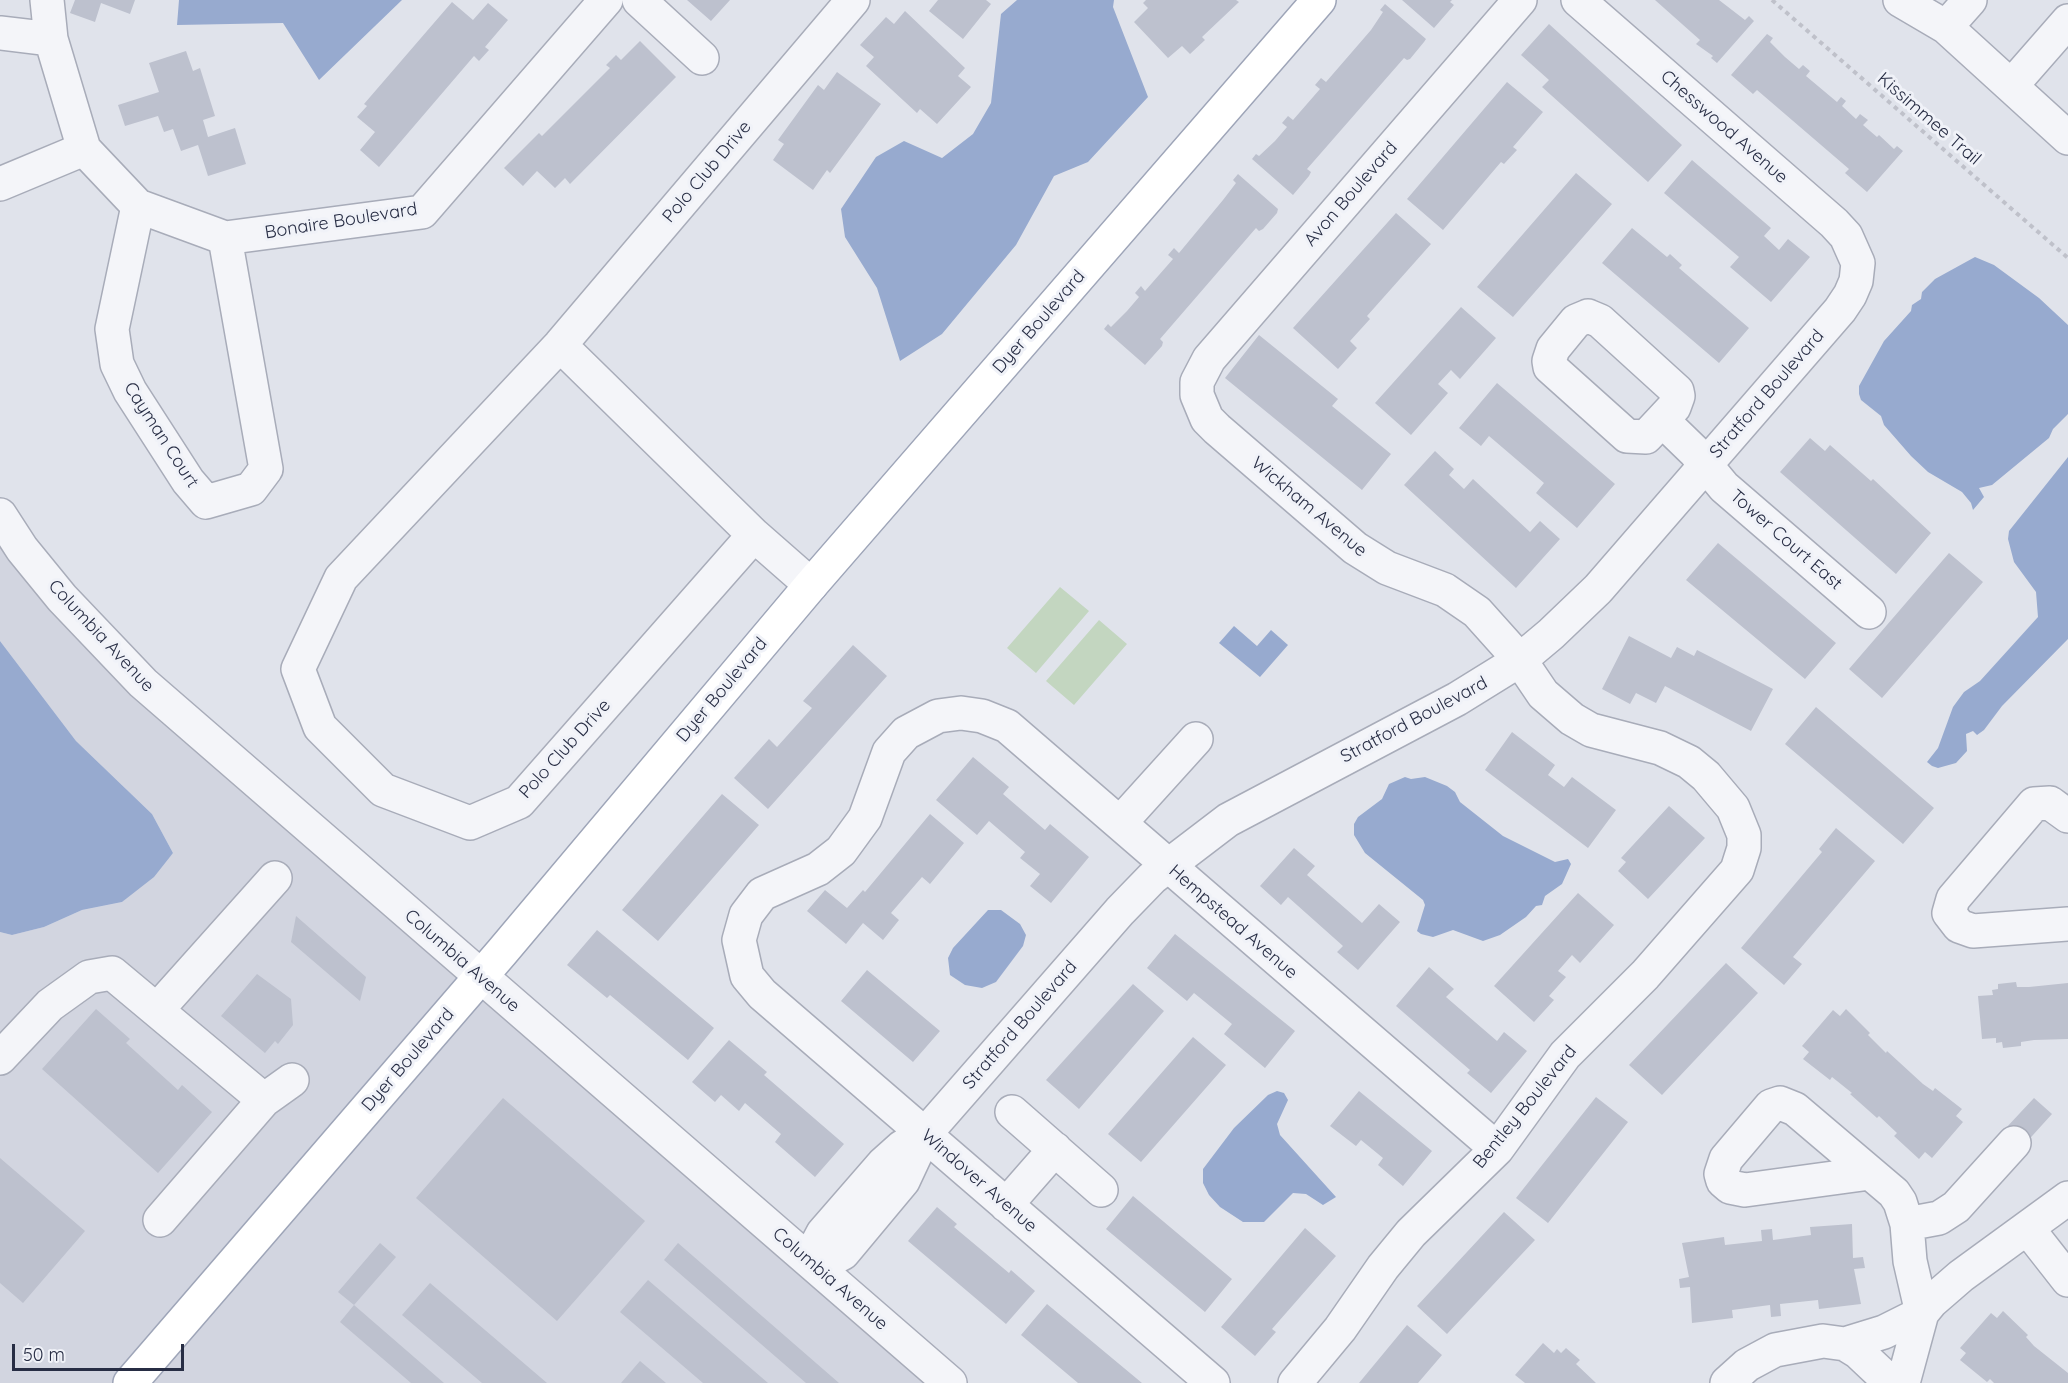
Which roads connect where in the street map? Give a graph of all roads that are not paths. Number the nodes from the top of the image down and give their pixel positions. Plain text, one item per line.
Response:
1 (47, 0) edge
2 (606, 0) edge
3 (639, 0) edge
4 (853, 0) edge
5 (1520, 0) edge
6 (1578, 0) edge
7 (1900, 0) edge
8 (1970, 0) edge
9 (1317, 1) edge
10 (2068, 21) edge
11 (1946, 27) junction
12 (0, 33) edge
13 (51, 39) junction
14 (702, 58) dead end
15 (2012, 85) junction
16 (2068, 138) edge
17 (84, 149) junction
18 (0, 184) edge
19 (138, 206) junction
20 (225, 238) junction
21 (1858, 263) joint
22 (560, 345) junction
23 (1197, 395) joint
24 (1663, 421) dead end
25 (1706, 465) junction
26 (0, 515) edge
27 (753, 535) junction
28 (811, 585) junction
29 (1869, 612) dead end
30 (1520, 660) junction
31 (1196, 739) dead end
32 (1725, 797) joint
33 (2068, 816) edge
34 (1120, 823) junction
35 (1167, 865) junction
36 (275, 878) dead end
37 (2068, 924) edge
38 (480, 976) junction
39 (747, 976) joint
40 (157, 1010) junction
41 (0, 1058) edge
42 (292, 1080) dead end
43 (264, 1100) junction
44 (1012, 1112) dead end
45 (925, 1134) junction
46 (2014, 1143) dead end
47 (1055, 1149) junction
48 (1497, 1149) junction
49 (1870, 1173) dead end
50 (1101, 1190) dead end
51 (2068, 1198) edge
52 (1006, 1205) junction
53 (160, 1220) dead end
54 (1907, 1224) junction
55 (2028, 1229) junction
56 (812, 1263) junction
57 (2068, 1280) edge
58 (1922, 1313) junction
59 (1845, 1344) junction
60 (130, 1383) edge
61 (950, 1383) edge
62 (1213, 1383) edge
63 (1296, 1383) edge
64 (1727, 1383) edge
65 (1891, 1383) edge
66 (1903, 1383) edge

1 - 13 street, Bonaire Boulevard
2 - 20 street, Bonaire Boulevard
3 - 14 street
4 - 22 street, Polo Club Drive
5 - 23 street, Avon Boulevard
6 - 21 street, Chesswood Avenue
7 - 11 street
8 - 11 street
9 - 28 main road, Dyer Boulevard
10 - 15 street
11 - 15 street
12 - 13 street
13 - 17 street, Bonaire Boulevard
15 - 16 street
17 - 18 street
17 - 19 street, Bonaire Boulevard
19 - 20 street, Bonaire Boulevard
19 - 20 street, Cayman Court
21 - 25 street, Stratford Boulevard
22 - 27 street
22 - 27 street, Polo Club Drive
23 - 30 street, Wickham Avenue
24 - 25 street, Tower Court East
25 - 29 street, Tower Court East
25 - 30 street, Stratford Boulevard
26 - 38 street, Columbia Avenue
27 - 28 street
28 - 38 main road, Dyer Boulevard
30 - 32 street, Wickham Avenue
30 - 35 street, Stratford Boulevard
31 - 34 street
32 - 48 street, Bentley Boulevard
33 - 37 street
34 - 35 street, Hempstead Avenue
34 - 39 street, Hempstead Avenue
35 - 45 street, Stratford Boulevard
35 - 48 street, Hempstead Avenue
36 - 40 street
38 - 56 street, Columbia Avenue
38 - 60 main road, Dyer Boulevard
39 - 45 street, Windover Avenue
40 - 41 street
40 - 43 street
42 - 43 street
43 - 53 street
44 - 47 street
45 - 52 street, Windover Avenue
45 - 56 street, Stratford Boulevard
46 - 54 street
47 - 50 street
47 - 52 street
48 - 63 street, Bentley Boulevard
49 - 54 street
51 - 55 street
52 - 62 street, Windover Avenue
54 - 58 street
55 - 57 street
55 - 58 street
56 - 61 street, Columbia Avenue
58 - 59 street
58 - 66 street
59 - 64 street
59 - 65 street

